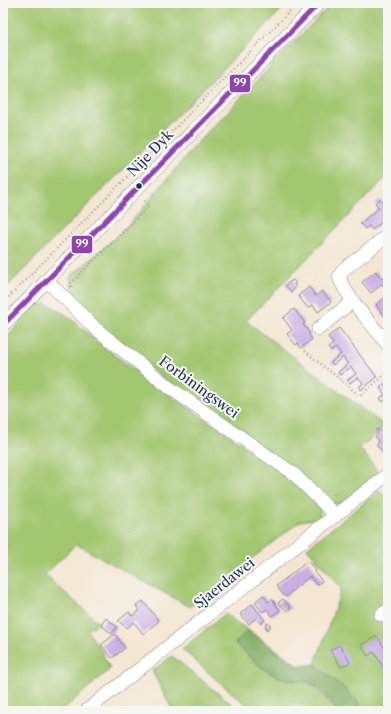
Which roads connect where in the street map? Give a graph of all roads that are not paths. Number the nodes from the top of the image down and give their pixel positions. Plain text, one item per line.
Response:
1 (320, 3) edge
2 (388, 235) edge
3 (46, 281) junction
4 (353, 301) junction
5 (3, 325) edge
6 (318, 328) dead end
7 (388, 345) edge
8 (386, 480) edge
9 (336, 516) junction
10 (86, 711) edge

1 - 3 street, Nije Dyk
2 - 4 street
3 - 5 street, Nije Dyk
3 - 9 street, Forbiningswei
4 - 6 street
4 - 7 street
8 - 9 street, Sjaerdawei
9 - 10 street, Sjaerdawei

